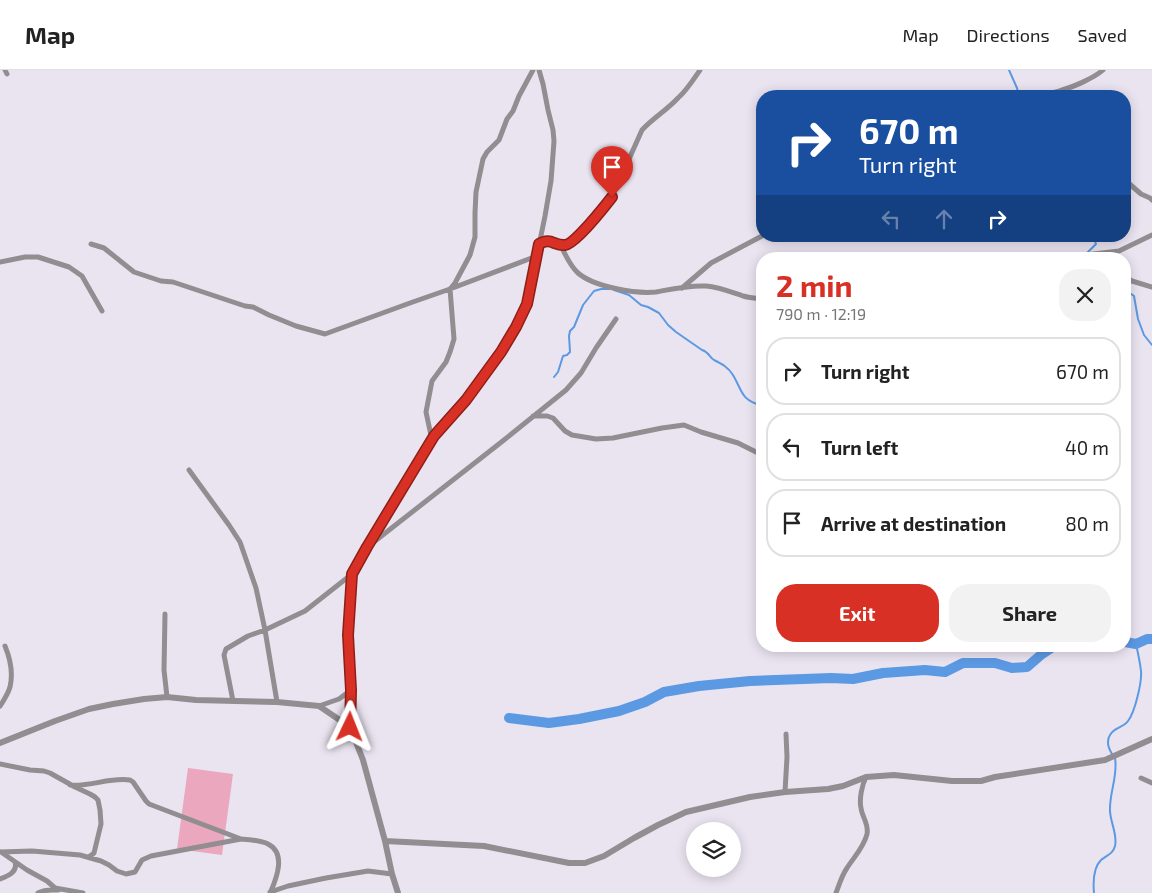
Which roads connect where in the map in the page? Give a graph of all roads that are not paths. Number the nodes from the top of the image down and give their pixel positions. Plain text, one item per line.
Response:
1 (533, 70) edge
2 (539, 70) edge
3 (700, 70) edge
4 (1103, 70) edge
5 (1064, 90) edge
6 (1131, 185) edge
7 (1152, 200) edge
8 (1152, 235) edge
9 (756, 240) edge
10 (91, 244) dead end
11 (539, 244) junction
12 (560, 244) junction
13 (1116, 252) edge
14 (537, 256) junction
15 (0, 262) edge
16 (1131, 280) edge
17 (1152, 287) edge
18 (682, 288) junction
19 (450, 290) junction
20 (756, 298) edge
21 (102, 311) dead end
22 (616, 319) dead end
23 (533, 416) junction
24 (432, 440) junction
25 (756, 452) edge
26 (189, 470) dead end
27 (367, 547) junction
28 (352, 574) junction
29 (165, 614) dead end
30 (265, 630) junction
31 (6, 646) dead end
32 (351, 690) junction
33 (166, 697) junction
34 (233, 701) junction
35 (277, 702) junction
36 (0, 706) edge
37 (319, 706) junction
38 (350, 727) junction
39 (786, 734) dead end
40 (1152, 739) edge
41 (0, 742) edge
42 (0, 764) edge
43 (866, 777) junction
44 (1140, 778) dead end
45 (1152, 783) edge
46 (70, 784) junction
47 (785, 792) junction
48 (241, 839) junction
49 (386, 841) junction
50 (1, 852) edge
51 (89, 857) junction
52 (15, 862) junction
53 (392, 874) junction
54 (0, 879) edge
55 (59, 890) junction
56 (270, 892) edge
57 (38, 893) edge
58 (83, 893) edge
59 (398, 893) edge
60 (836, 893) edge

1 - 19 street
2 - 11 street
3 - 12 street
4 - 5 street
6 - 7 street
8 - 13 street
9 - 18 street
10 - 19 street
11 - 12 street
11 - 14 street
12 - 18 street
14 - 19 street
14 - 24 street
15 - 21 street
16 - 17 street
18 - 20 street
19 - 24 street
22 - 23 street
23 - 25 street
23 - 27 street
24 - 27 street
26 - 30 street
27 - 28 street
28 - 30 street
28 - 32 street
29 - 33 street
30 - 34 street
30 - 35 street
31 - 36 street
32 - 37 street
32 - 38 street
33 - 34 street
33 - 41 street
34 - 35 street
35 - 37 street
37 - 38 street
38 - 49 street
39 - 47 street
40 - 43 street
42 - 46 street
43 - 47 street
43 - 60 street
44 - 45 street
46 - 48 street
46 - 51 street
47 - 49 street
48 - 51 street
48 - 56 street
49 - 53 street
50 - 51 street
50 - 52 street
52 - 54 street
52 - 55 street
53 - 56 street
53 - 59 street
55 - 57 street
55 - 58 street

